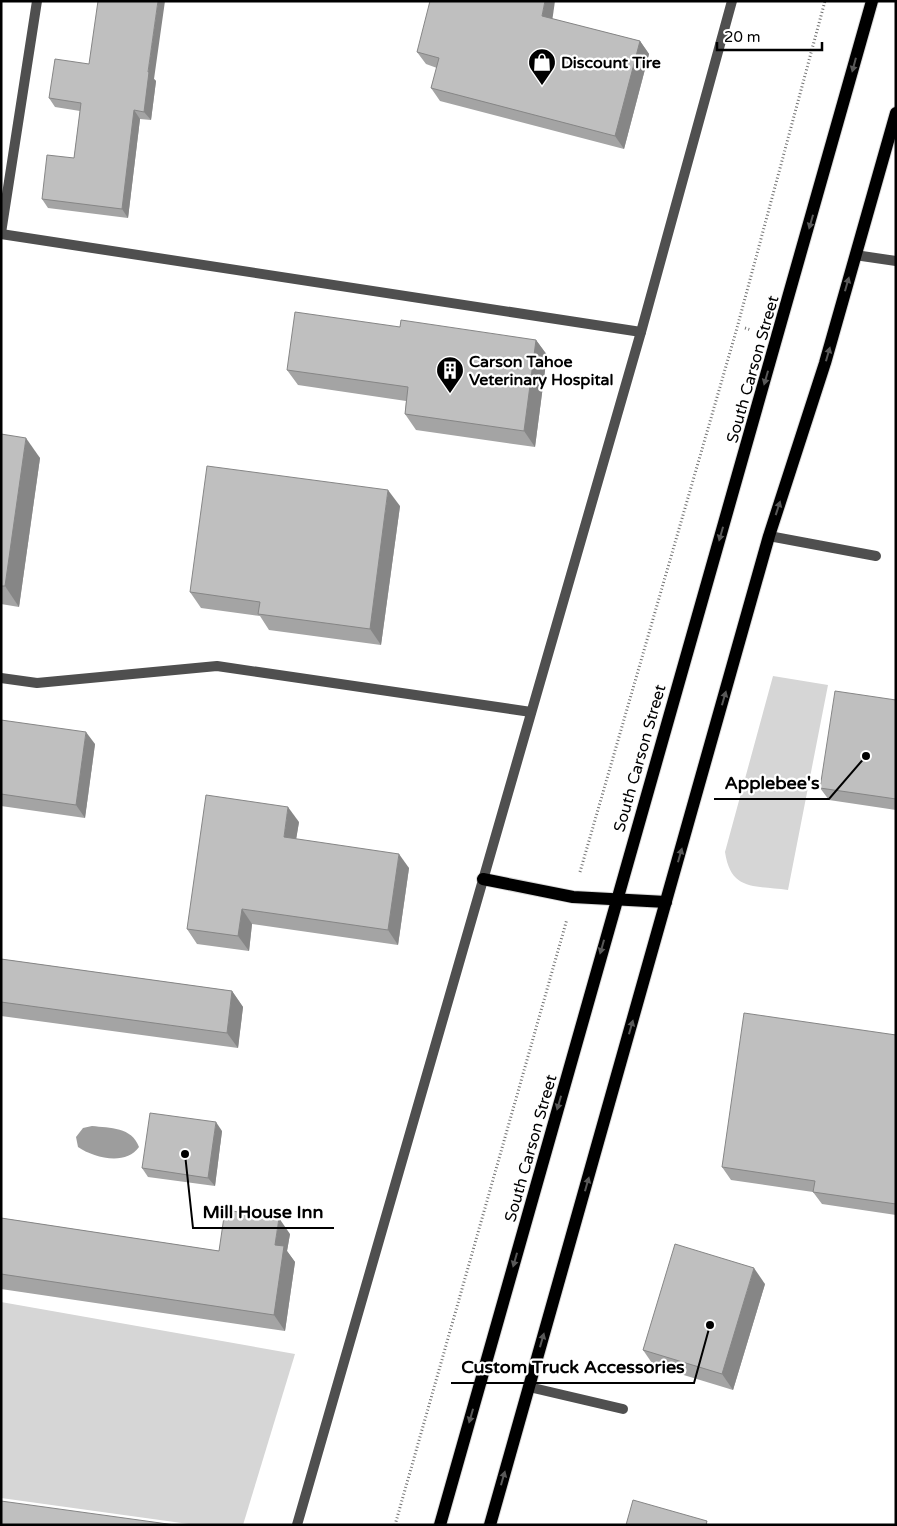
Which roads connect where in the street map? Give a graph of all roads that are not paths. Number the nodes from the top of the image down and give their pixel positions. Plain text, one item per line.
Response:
1 (37, 1) edge
2 (732, 1) edge
3 (872, 1) edge
4 (896, 113) edge
5 (1, 233) edge
6 (855, 255) junction
7 (896, 261) edge
8 (641, 332) junction
9 (769, 536) junction
10 (876, 556) dead end
11 (1, 678) edge
12 (531, 712) junction
13 (483, 879) junction
14 (616, 900) junction
15 (666, 902) junction
16 (529, 1387) junction
17 (623, 1409) dead end
18 (297, 1525) edge
19 (440, 1525) edge
20 (490, 1525) edge

1 - 5 street
2 - 8 street
3 -> 14 main road, South Carson Street
4 - 6 main road
5 - 8 street
6 - 7 street
9 -> 6 main road
8 - 12 street
9 - 10 street
15 -> 9 main road
11 - 12 street
12 - 13 street
13 - 14 main road
13 - 18 street
14 - 15 main road
14 -> 19 main road, South Carson Street
16 -> 15 main road
16 - 17 street
20 -> 16 main road

